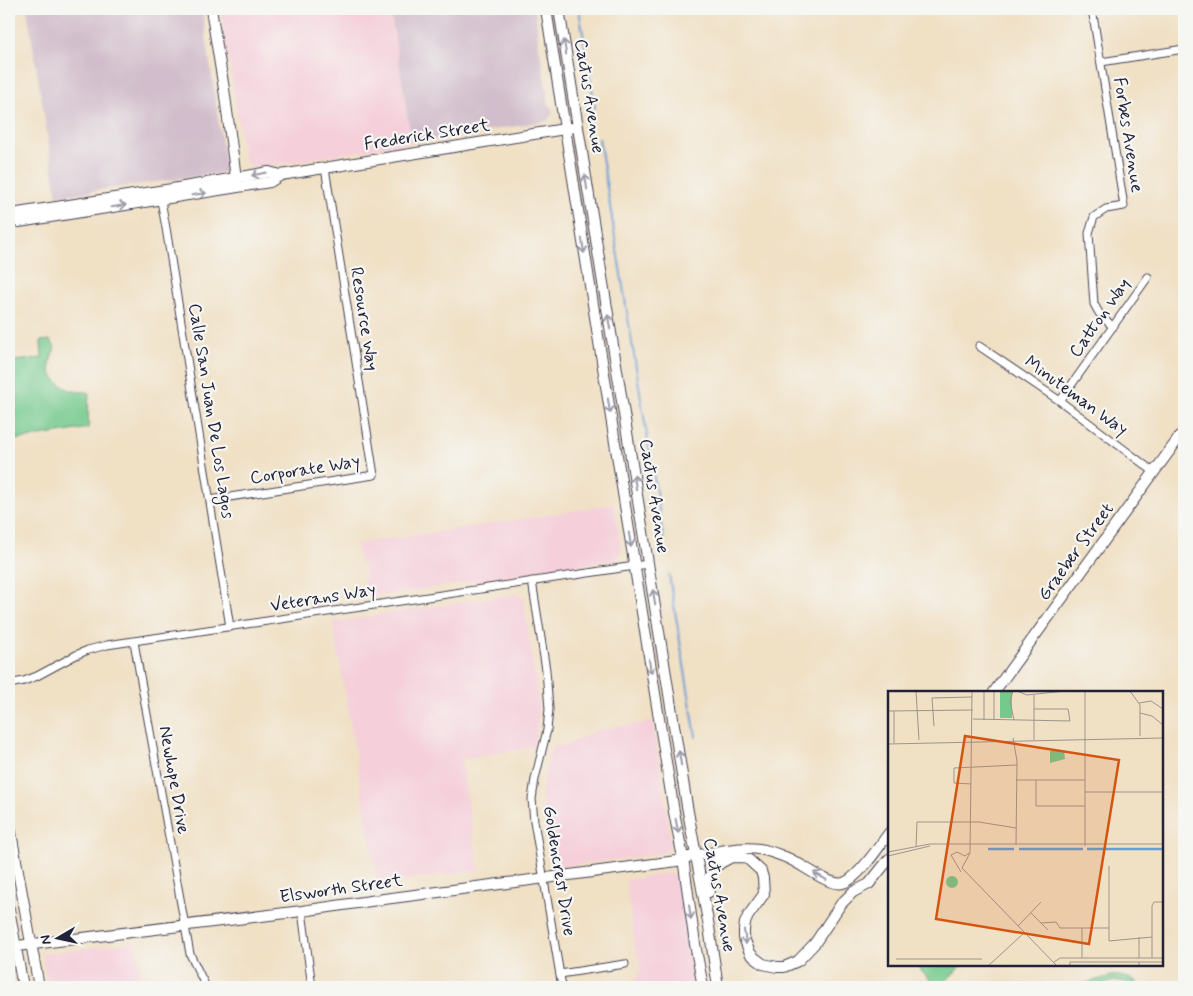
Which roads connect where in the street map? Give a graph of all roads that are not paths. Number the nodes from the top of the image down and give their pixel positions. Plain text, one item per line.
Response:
1 (211, 9) edge
2 (546, 9) edge
3 (559, 9) edge
4 (1092, 9) edge
5 (1184, 48) edge
6 (1101, 62) junction
7 (578, 127) junction
8 (565, 129) junction
9 (325, 168) junction
10 (281, 175) junction
11 (236, 178) junction
12 (160, 195) junction
13 (94, 200) junction
14 (10, 219) edge
15 (36, 220) junction
16 (1148, 278) dead end
17 (1113, 327) junction
18 (979, 346) dead end
19 (1060, 401) junction
20 (1184, 431) edge
21 (1154, 472) junction
22 (374, 474) joint
23 (210, 500) junction
24 (648, 564) junction
25 (634, 566) junction
26 (532, 582) junction
27 (230, 627) junction
28 (134, 642) junction
29 (9, 684) edge
30 (995, 691) edge
31 (9, 822) edge
32 (888, 833) edge
33 (9, 855) edge
34 (732, 857) junction
35 (697, 858) junction
36 (888, 860) edge
37 (681, 861) junction
38 (17, 869) junction
39 (762, 875) junction
40 (544, 878) junction
41 (770, 887) dead end
42 (9, 909) edge
43 (302, 911) junction
44 (185, 925) junction
45 (709, 927) junction
46 (31, 944) junction
47 (12, 947) edge
48 (625, 964) dead end
49 (560, 974) junction
50 (23, 987) edge
51 (39, 987) edge
52 (206, 987) edge
53 (312, 987) edge
54 (562, 987) edge
55 (702, 987) edge
56 (718, 987) edge

1 - 11 main road
2 - 8 main road, Cactus Avenue
7 -> 3 main road, Cactus Avenue
4 - 6 street, Forbes Avenue
5 - 6 street
6 - 17 street, Forbes Avenue
7 - 8 main road, Frederick Street
24 -> 7 main road, Cactus Avenue
8 - 9 main road, Frederick Street
8 -> 25 main road, Cactus Avenue
9 - 10 main road, Frederick Street
9 - 22 street, Resource Way
10 -> 11 main road, Frederick Street
12 -> 10 main road, Frederick Street
11 - 12 main road, Frederick Street
12 - 13 main road, Frederick Street
15 -> 12 main road, Frederick Street
12 - 23 street, Calle San Juan De Los Lagos
13 - 14 main road, Frederick Street
13 - 15 main road
14 - 15 main road, Frederick Street
16 - 17 street, Catton Way
17 - 19 street, Catton Way
18 - 19 street, Minuteman Way
19 - 21 street, Minuteman Way
20 - 21 main road, Graeber Street
21 - 30 main road, Graeber Street
22 - 23 street, Corporate Way
23 - 27 street, Calle San Juan De Los Lagos
24 - 25 street, Veterans Way
35 -> 24 main road, Cactus Avenue
25 - 26 street, Veterans Way
25 -> 37 main road, Cactus Avenue
26 - 27 street, Veterans Way
26 - 40 street, Goldencrest Drive
27 - 28 street, Veterans Way
28 - 29 street, Veterans Way
28 - 44 street, Newhope Drive
31 - 38 main road
32 -> 35 main road
33 - 38 main road
34 - 35 main road
34 - 39 main road
34 - 45 main road
35 - 37 main road, Elsworth Street
35 - 45 main road, Cactus Avenue
39 -> 36 main road
37 - 40 main road, Elsworth Street
37 -> 55 main road, Cactus Avenue
38 - 46 main road
39 - 41 main road
40 - 43 main road, Elsworth Street
40 - 49 street, Goldencrest Drive
42 - 47 main road
43 - 44 main road, Elsworth Street
43 - 53 street
44 - 46 main road, Elsworth Street
44 - 52 street, Newhope Drive
45 - 56 main road, Cactus Avenue
46 - 47 main road, Elsworth Street
46 - 51 main road
47 - 50 main road
48 - 49 street
49 - 54 street, Goldencrest Drive

